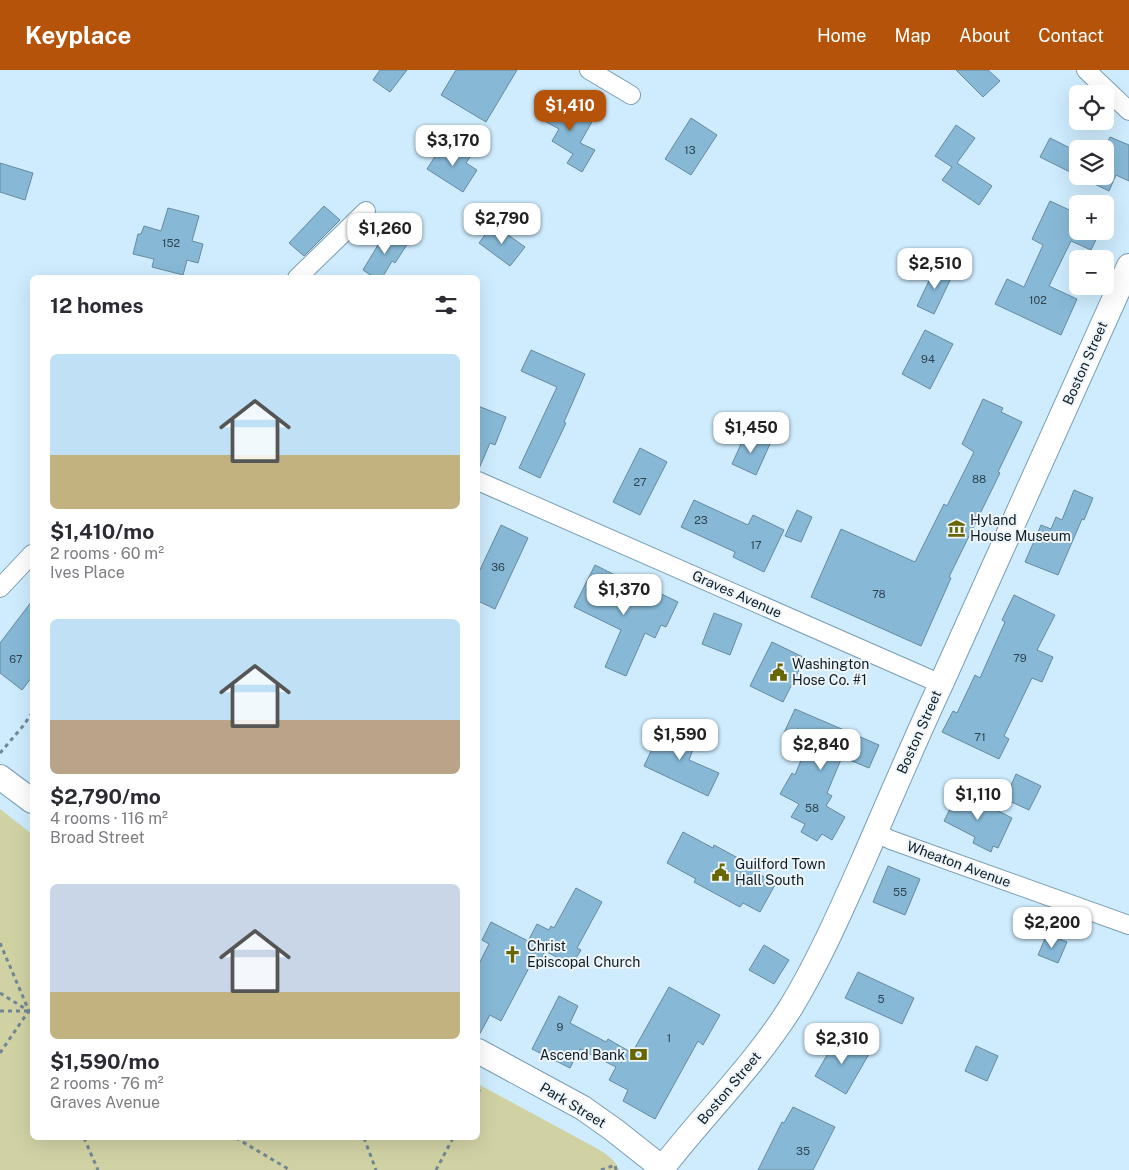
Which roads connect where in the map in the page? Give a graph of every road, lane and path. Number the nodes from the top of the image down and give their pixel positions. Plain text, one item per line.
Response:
1 (589, 70) edge
2 (1086, 70) edge
3 (631, 95) dead end
4 (1129, 111) edge
5 (366, 211) dead end
6 (1129, 266) edge
7 (300, 275) edge
8 (480, 482) edge
9 (30, 556) edge
10 (0, 588) edge
11 (941, 684) junction
12 (30, 716) edge
13 (0, 752) edge
14 (0, 777) edge
15 (30, 800) edge
16 (875, 832) junction
17 (1129, 925) edge
18 (0, 943) edge
19 (0, 993) edge
20 (30, 1010) edge
21 (0, 1011) edge
22 (30, 1011) edge
23 (30, 1012) edge
24 (30, 1013) edge
25 (480, 1052) edge
26 (0, 1053) edge
27 (85, 1140) edge
28 (239, 1140) edge
29 (365, 1140) edge
30 (452, 1140) edge
31 (661, 1169) edge
32 (98, 1170) edge
33 (290, 1170) edge
34 (376, 1170) edge
35 (436, 1170) edge
36 (601, 1170) edge
37 (616, 1170) edge

1 - 3 street
2 - 4 street
5 - 7 street
6 - 11 main road, Boston Street
8 - 11 street, Graves Avenue
9 - 10 street
11 - 16 main road, Boston Street
12 - 13 path
14 - 15 main road
16 - 17 street, Wheaton Avenue
16 - 31 main road, Boston Street
18 - 20 path
19 - 22 path
21 - 23 path
24 - 26 path
25 - 31 main road, Park Street
27 - 32 path
28 - 33 path
29 - 34 path
30 - 35 path
36 - 37 path

